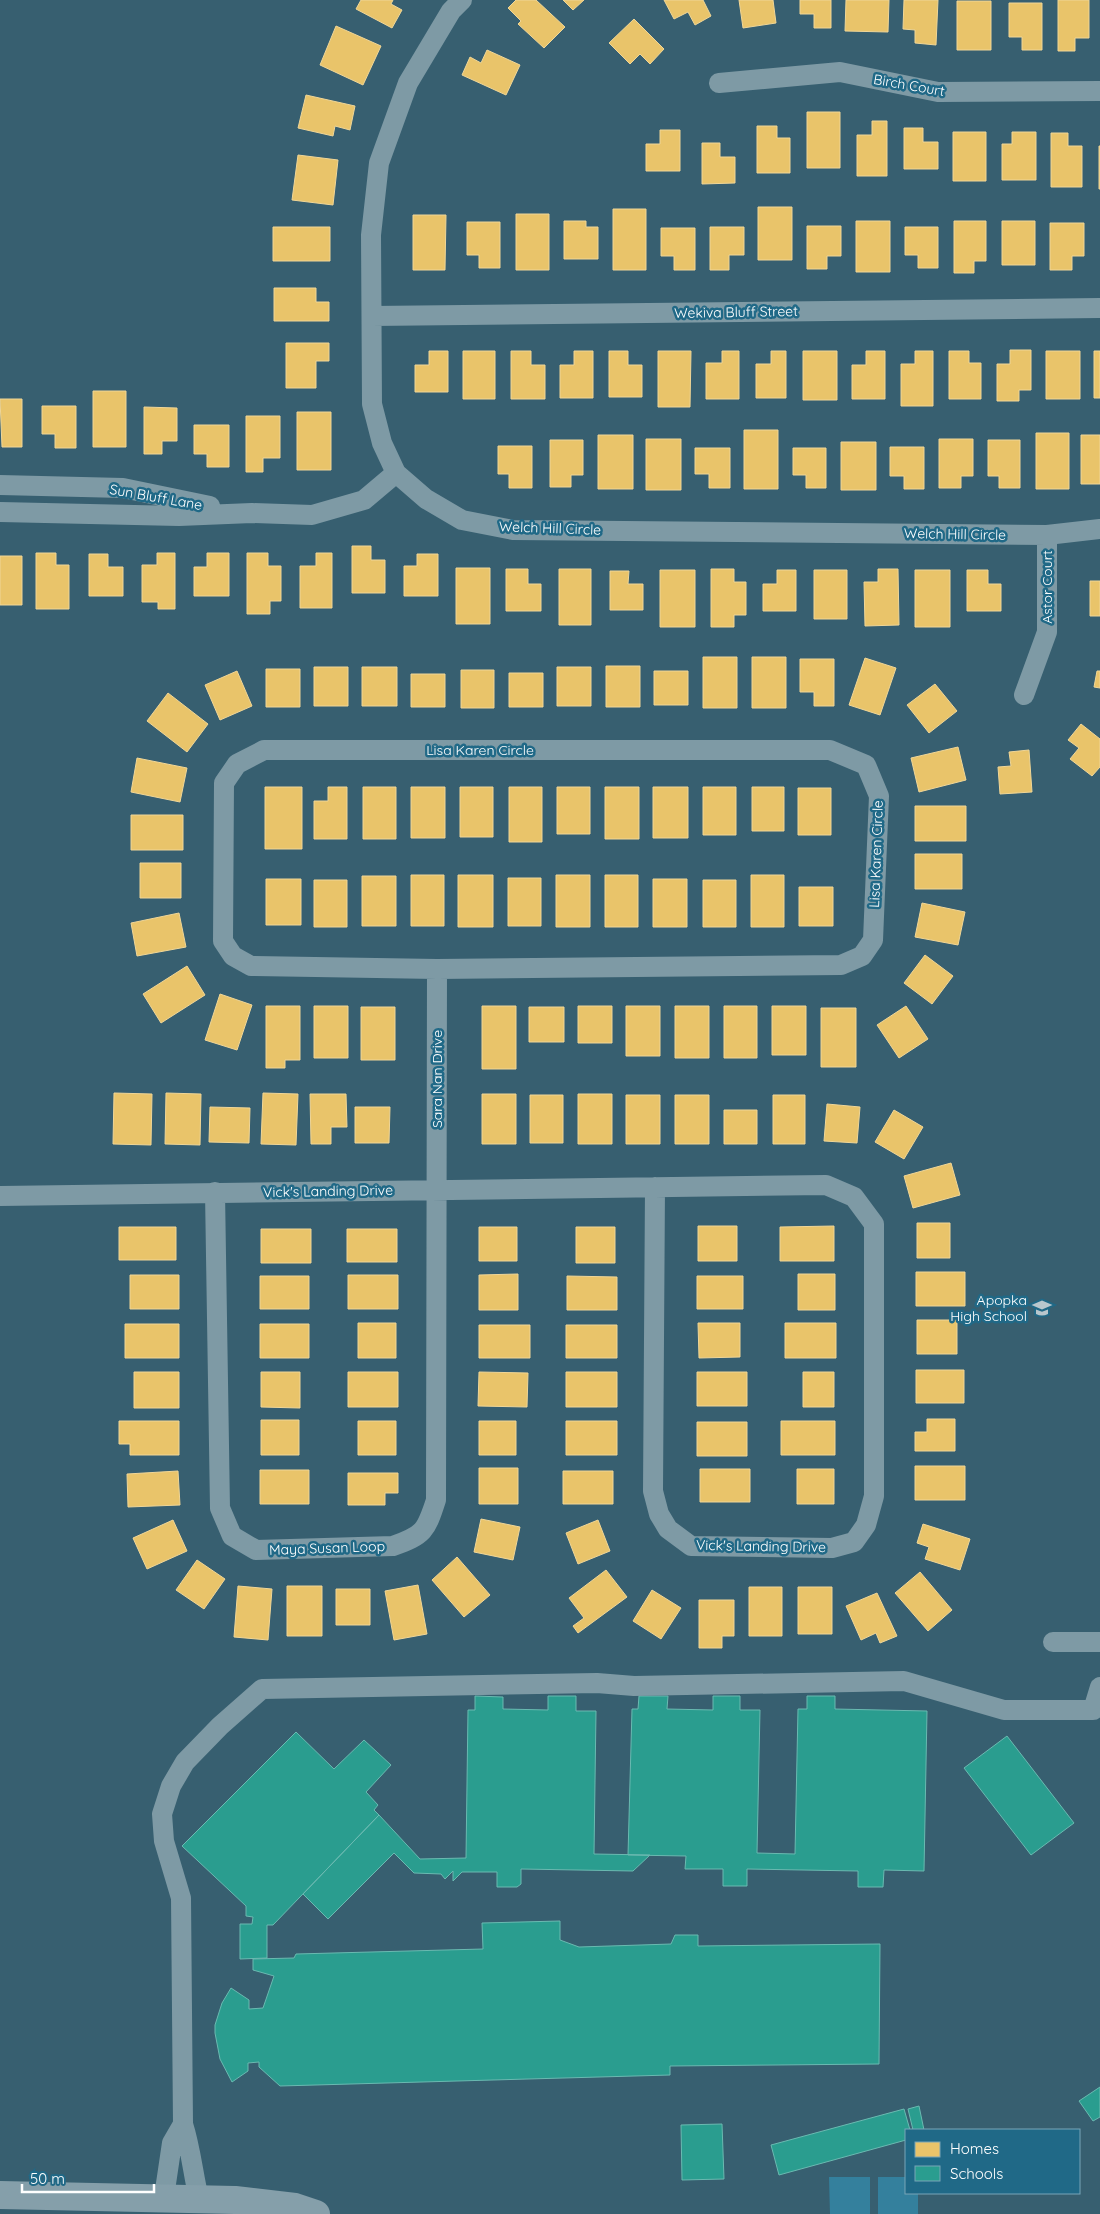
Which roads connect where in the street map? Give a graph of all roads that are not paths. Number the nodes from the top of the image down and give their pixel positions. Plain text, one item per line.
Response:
1 (462, 0) edge
2 (719, 83) dead end
3 (1100, 91) edge
4 (1100, 308) edge
5 (372, 316) junction
6 (396, 473) junction
7 (0, 485) edge
8 (0, 512) edge
9 (252, 513) junction
10 (1100, 530) edge
11 (1047, 535) junction
12 (1024, 695) dead end
13 (437, 969) junction
14 (655, 1187) junction
15 (437, 1189) junction
16 (215, 1192) junction
17 (0, 1196) edge
18 (1053, 1642) dead end
19 (1100, 1642) edge
20 (1100, 1687) edge
21 (184, 2124) junction
22 (0, 2195) edge
23 (164, 2198) junction
24 (199, 2199) junction
25 (316, 2214) edge

1 - 5 street, Welch Hill Circle
2 - 3 street, Birch Court
4 - 5 street, Wekiva Bluff Street
5 - 6 street, Welch Hill Circle
6 - 9 street, Sun Bluff Lane
6 - 11 street, Welch Hill Circle
7 - 9 street, Sun Bluff Lane
8 - 9 street, Sun Bluff Lane
10 - 11 street, Welch Hill Circle
11 - 12 street, Astor Court
13 - 13 street, Lisa Karen Circle
13 - 15 street, Sara Nan Drive
14 - 14 street, Vick's Landing Drive
14 - 15 street, Vick's Landing Drive
15 - 16 street, Vick's Landing Drive
15 - 16 street, Maya Susan Loop
16 - 17 street, Vick's Landing Drive
18 - 19 street
20 - 21 street
21 - 23 street
21 - 24 street
22 - 23 street
23 - 24 street
24 - 25 street

